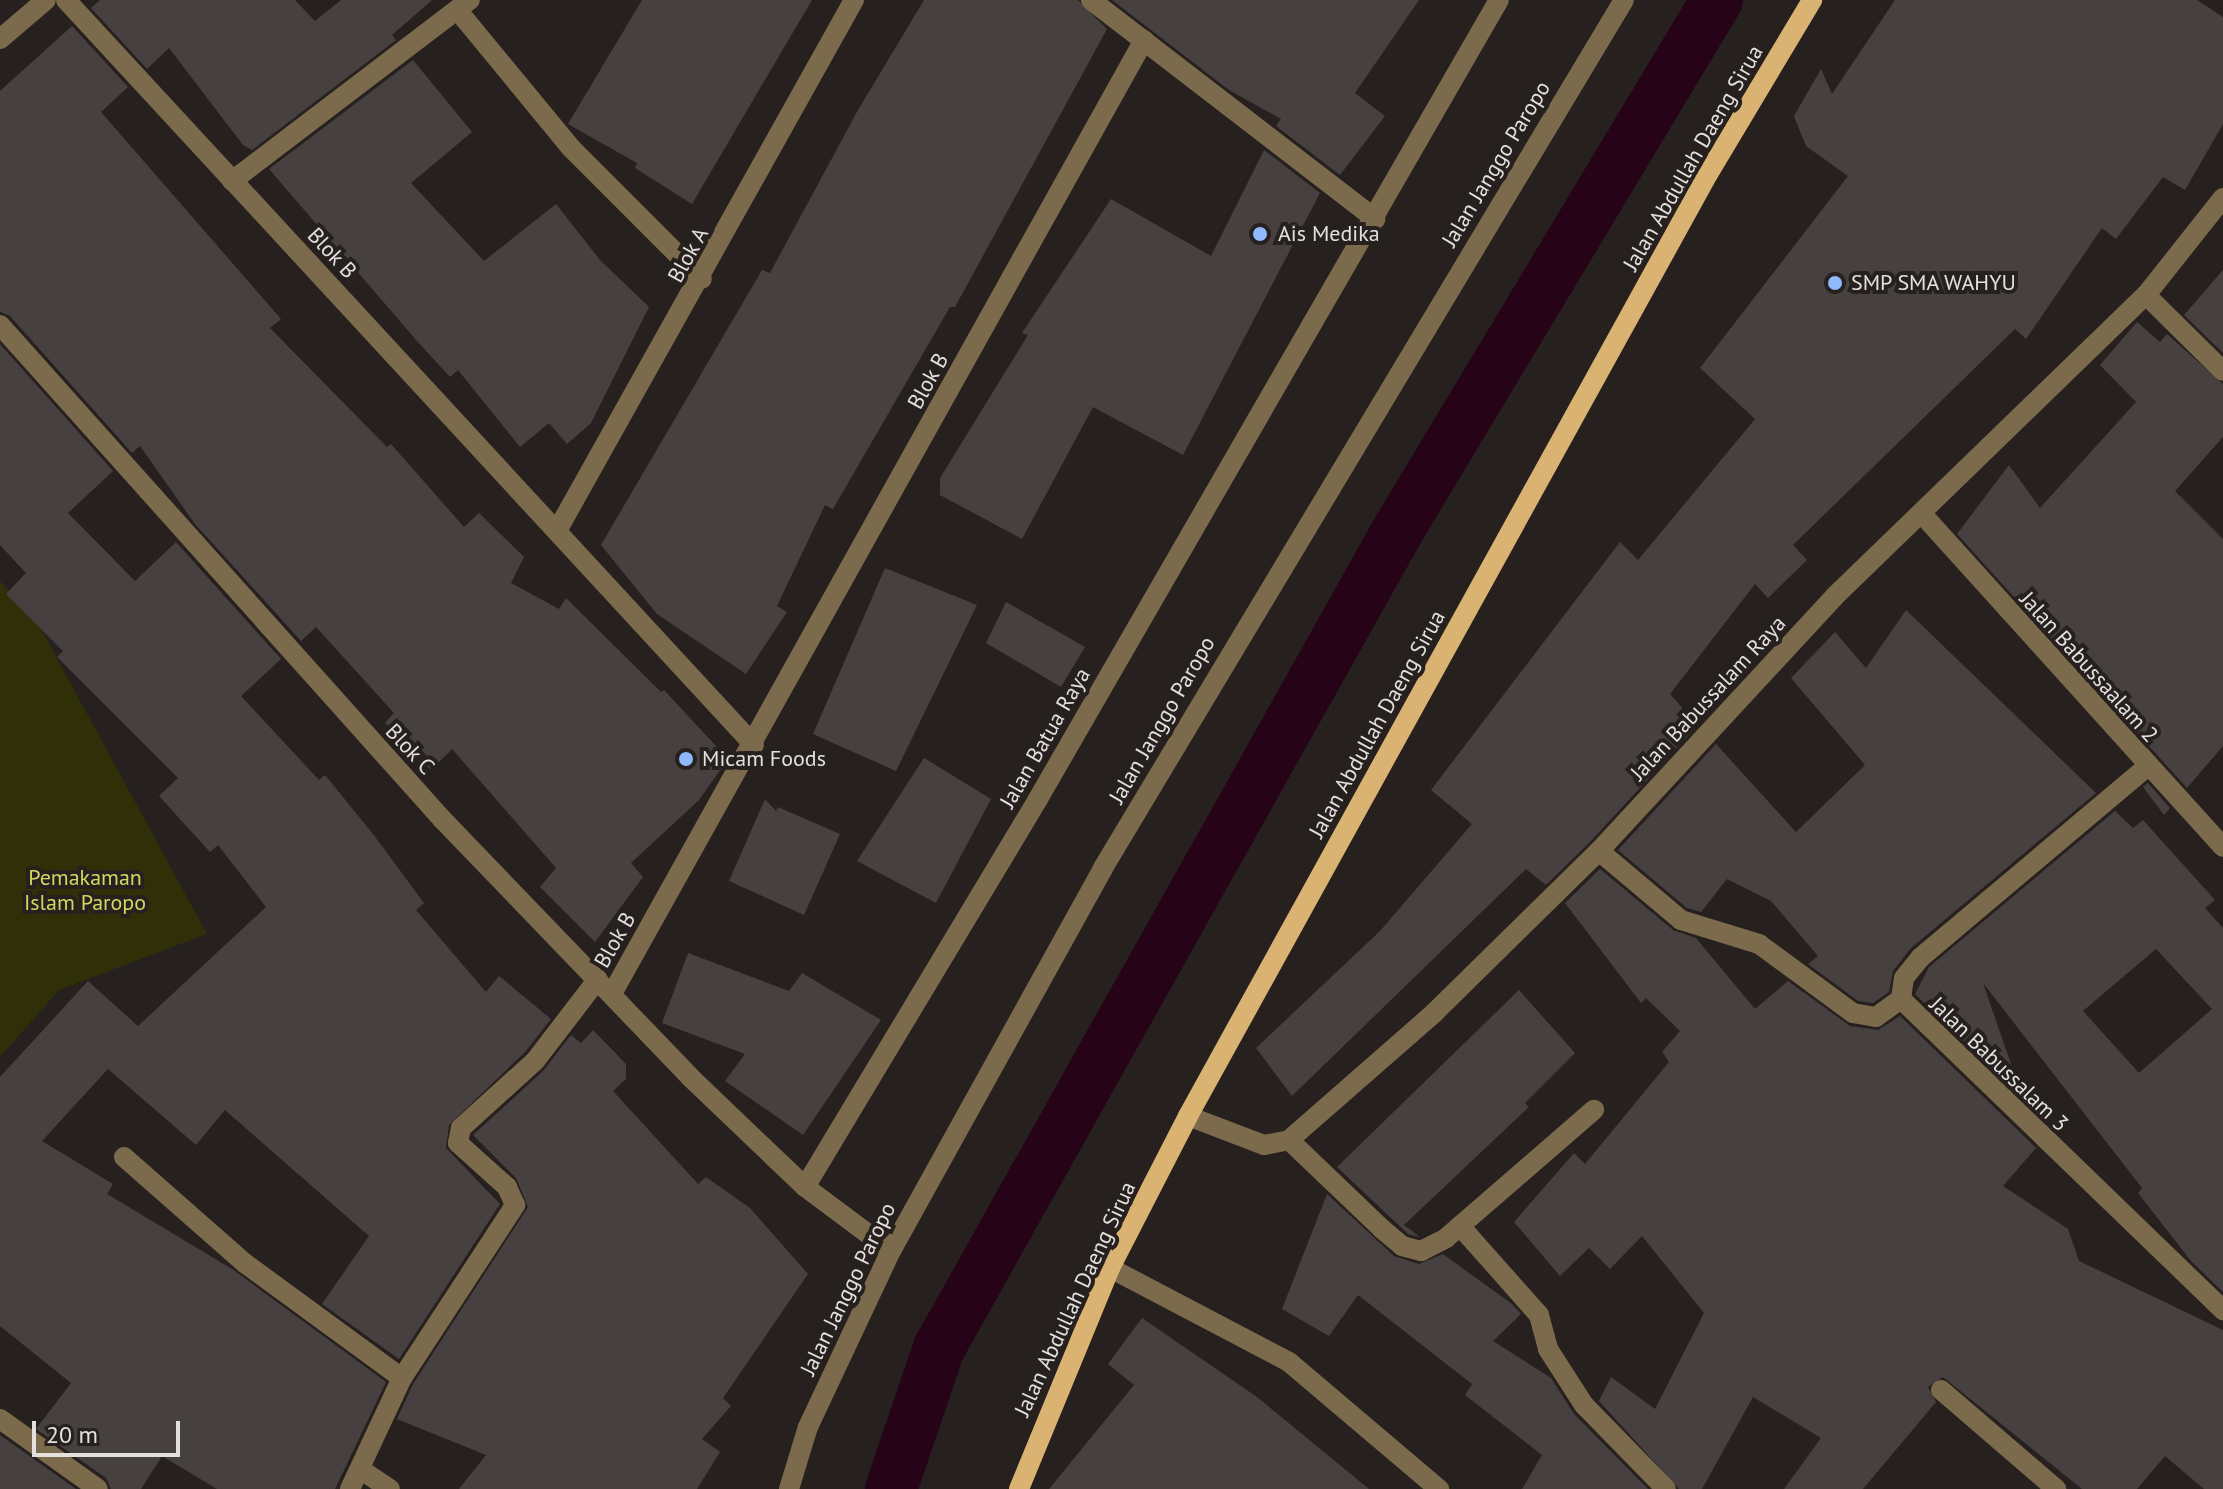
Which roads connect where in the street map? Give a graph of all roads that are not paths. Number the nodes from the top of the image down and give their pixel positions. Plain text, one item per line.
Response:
1 (46, 0) edge
2 (66, 0) edge
3 (854, 0) edge
4 (1091, 0) edge
5 (1499, 0) edge
6 (1624, 0) edge
7 (1812, 0) edge
8 (464, 6) edge
9 (0, 39) edge
10 (1144, 40) junction
11 (232, 181) junction
12 (2223, 198) edge
13 (1375, 219) junction
14 (702, 279) junction
15 (2146, 295) junction
16 (0, 325) edge
17 (2223, 371) edge
18 (1923, 515) junction
19 (558, 529) junction
20 (754, 745) junction
21 (2147, 767) junction
22 (2223, 847) edge
23 (1599, 851) junction
24 (605, 985) junction
25 (1901, 999) junction
26 (1594, 1110) dead end
27 (1188, 1116) junction
28 (1289, 1140) junction
29 (124, 1157) dead end
30 (805, 1187) junction
31 (1460, 1226) junction
32 (891, 1251) junction
33 (1110, 1268) junction
34 (2223, 1310) edge
35 (402, 1378) junction
36 (1941, 1390) dead end
37 (0, 1419) edge
38 (360, 1469) junction
39 (98, 1489) edge
40 (350, 1489) edge
41 (390, 1489) edge
42 (789, 1489) edge
43 (1019, 1489) edge
44 (1439, 1489) edge
45 (1666, 1489) edge
46 (2056, 1489) edge

1 - 9 street
2 - 11 street, Blok B
3 - 14 street, Blok A
4 - 10 street
5 - 13 street, Jalan Batua Raya
6 - 32 street, Jalan Janggo Paropo
7 - 27 main road, Jalan Abdullah Daeng Sirua
8 - 11 street
8 - 14 street
10 - 13 street
10 - 20 street, Blok B
11 - 19 street, Blok B
12 - 15 street, Jalan Babussalam Raya
13 - 30 street, Jalan Batua Raya
14 - 19 street, Blok A
15 - 17 street
15 - 18 street, Jalan Babussalam Raya
16 - 24 street, Blok C
18 - 21 street, Jalan Babussaalam 2
18 - 23 street, Jalan Babussalam Raya
19 - 20 street, Blok B
20 - 24 street, Blok B
21 - 22 street, Jalan Babussaalam 2
21 - 25 street
23 - 25 street, Jalan Babussalam 3
23 - 28 street, Jalan Babussalam Raya
24 - 30 street, Blok C
24 - 35 street, Blok B
25 - 34 street, Jalan Babussalam 3
26 - 31 street
27 - 28 street
27 - 33 main road, Jalan Abdullah Daeng Sirua
28 - 31 street
29 - 35 street
30 - 32 street
31 - 45 street
32 - 42 street, Jalan Janggo Paropo
33 - 43 main road, Jalan Abdullah Daeng Sirua
33 - 44 street
35 - 38 street
36 - 46 street
37 - 39 street
38 - 40 street
38 - 41 street

